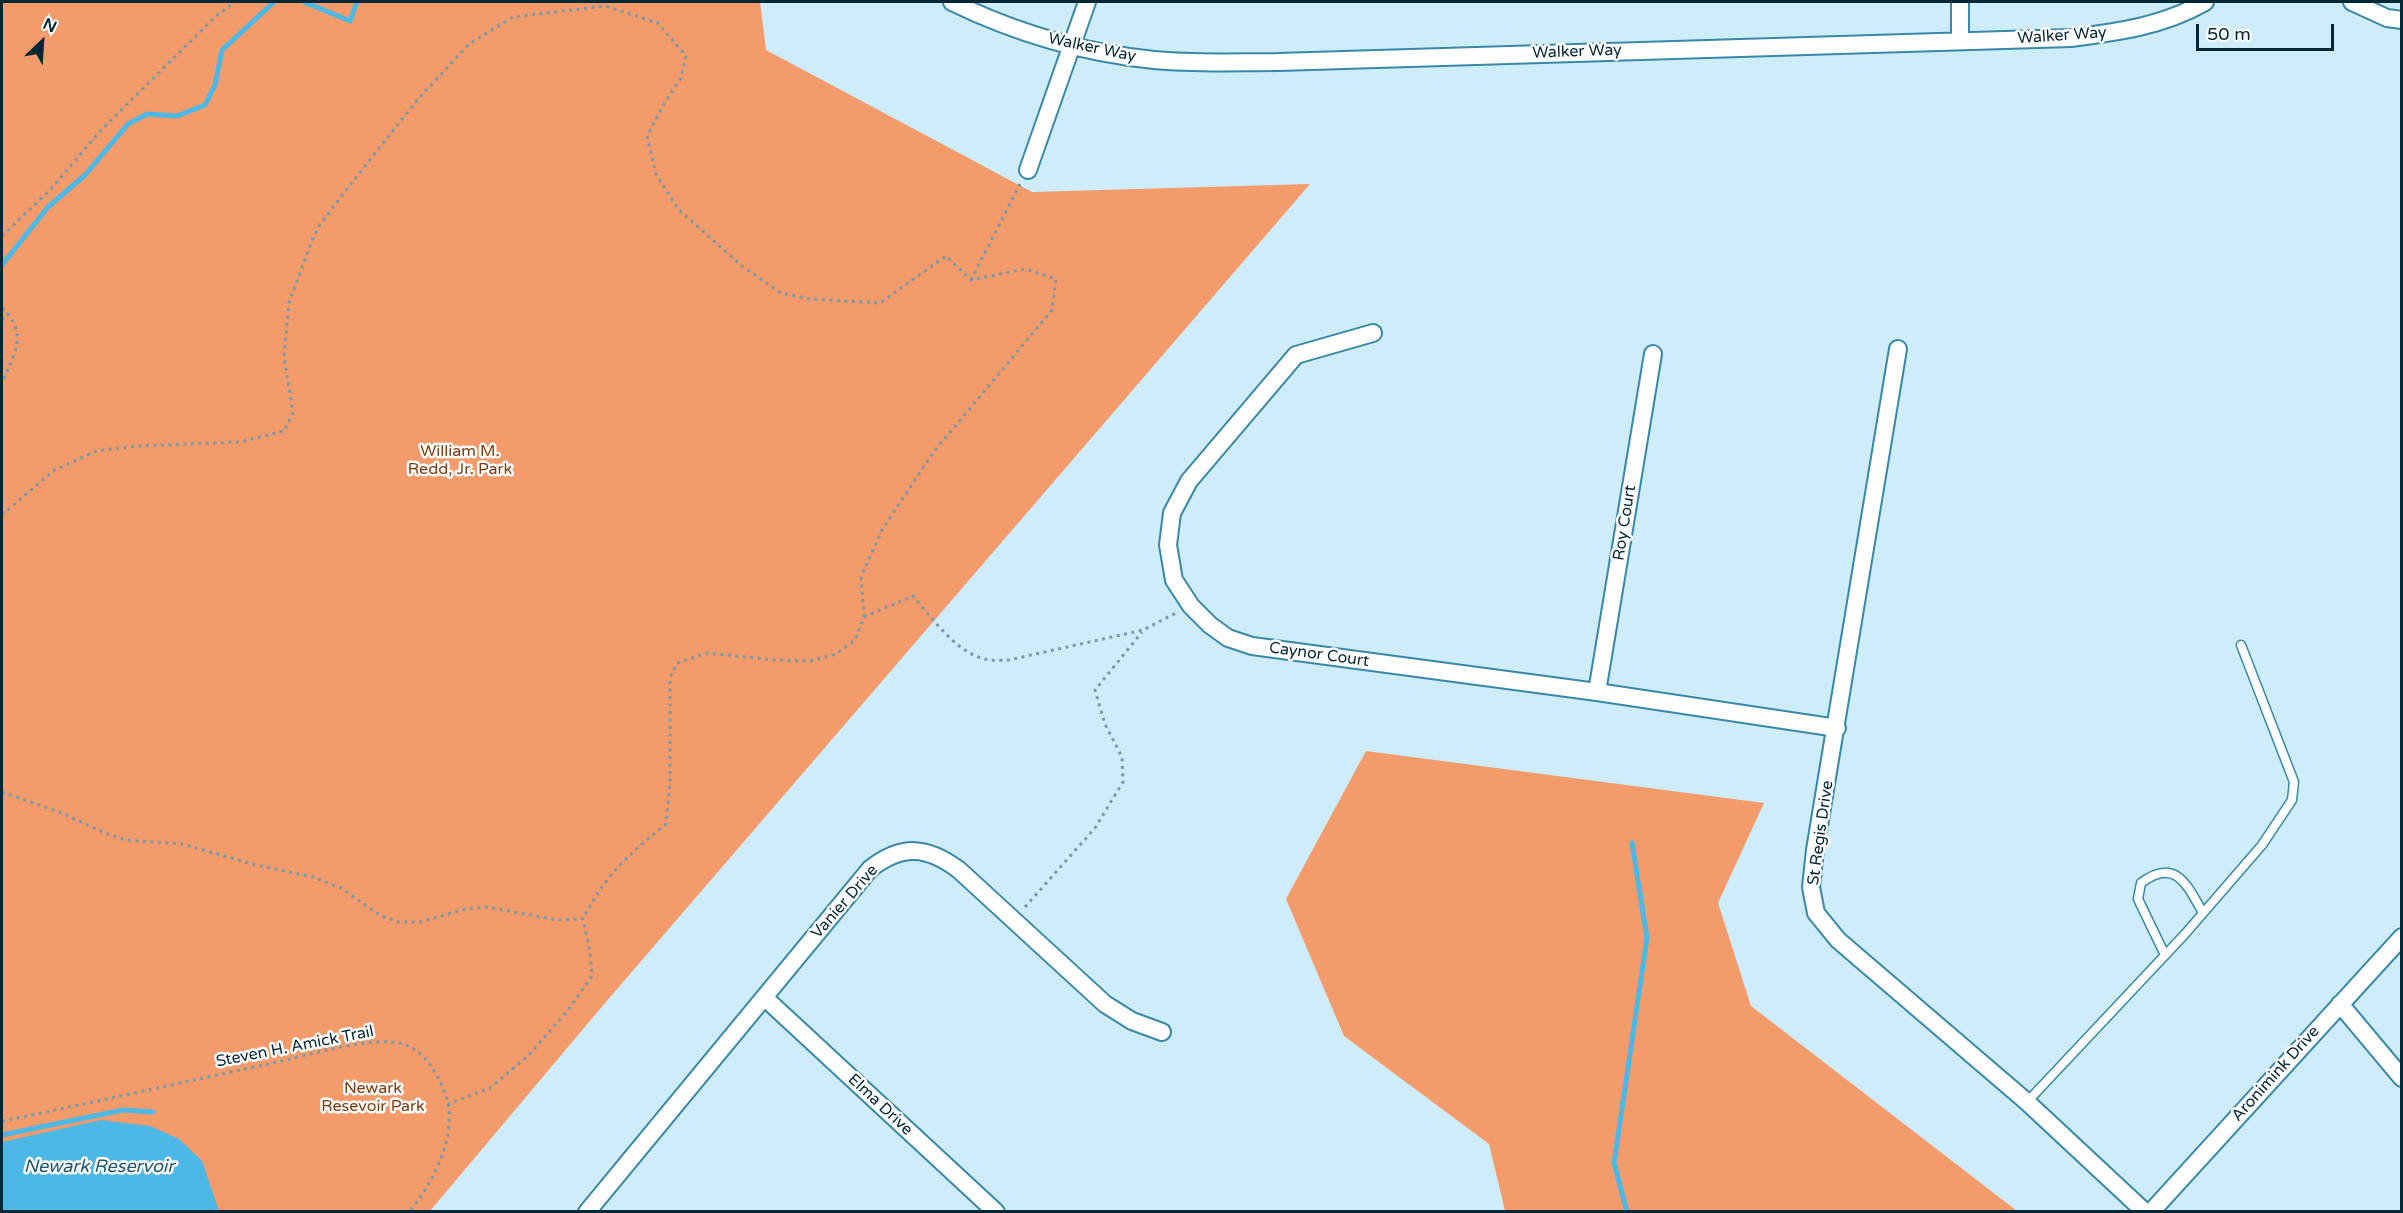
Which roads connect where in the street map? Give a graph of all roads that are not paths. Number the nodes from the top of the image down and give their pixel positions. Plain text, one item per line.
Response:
1 (952, 2) edge
2 (1088, 2) edge
3 (1960, 2) edge
4 (2205, 2) edge
5 (2352, 2) edge
6 (2402, 20) edge
7 (1960, 40) junction
8 (1071, 47) junction
9 (1028, 170) road end
10 (1373, 333) dead end
11 (1898, 350) dead end
12 (1653, 354) dead end
13 (2241, 645) dead end
14 (1598, 692) junction
15 (1837, 728) junction
16 (2203, 913) junction
17 (2402, 937) edge
18 (2165, 954) junction
19 (765, 999) junction
20 (2340, 1004) junction
21 (1162, 1032) dead end
22 (2402, 1078) edge
23 (2027, 1102) junction
24 (587, 1212) edge
25 (996, 1212) edge
26 (2145, 1212) edge
27 (2151, 1212) edge

1 - 8 street, Walker Way
2 - 8 street
3 - 7 street
4 - 7 street, Walker Way
5 - 6 street
7 - 8 street, Walker Way
8 - 9 street
10 - 14 street, Caynor Court
11 - 15 street, St Regis Drive
12 - 14 street, Roy Court
13 - 16 lane
14 - 15 street, Caynor Court
15 - 23 street, St Regis Drive
16 - 18 lane
16 - 18 lane
17 - 20 street, Aronimink Drive
18 - 23 lane
19 - 21 street, Vanier Drive
19 - 24 street, Vanier Drive
19 - 25 street, Elma Drive
20 - 22 street
20 - 27 street, Aronimink Drive
23 - 26 street, St Regis Drive

